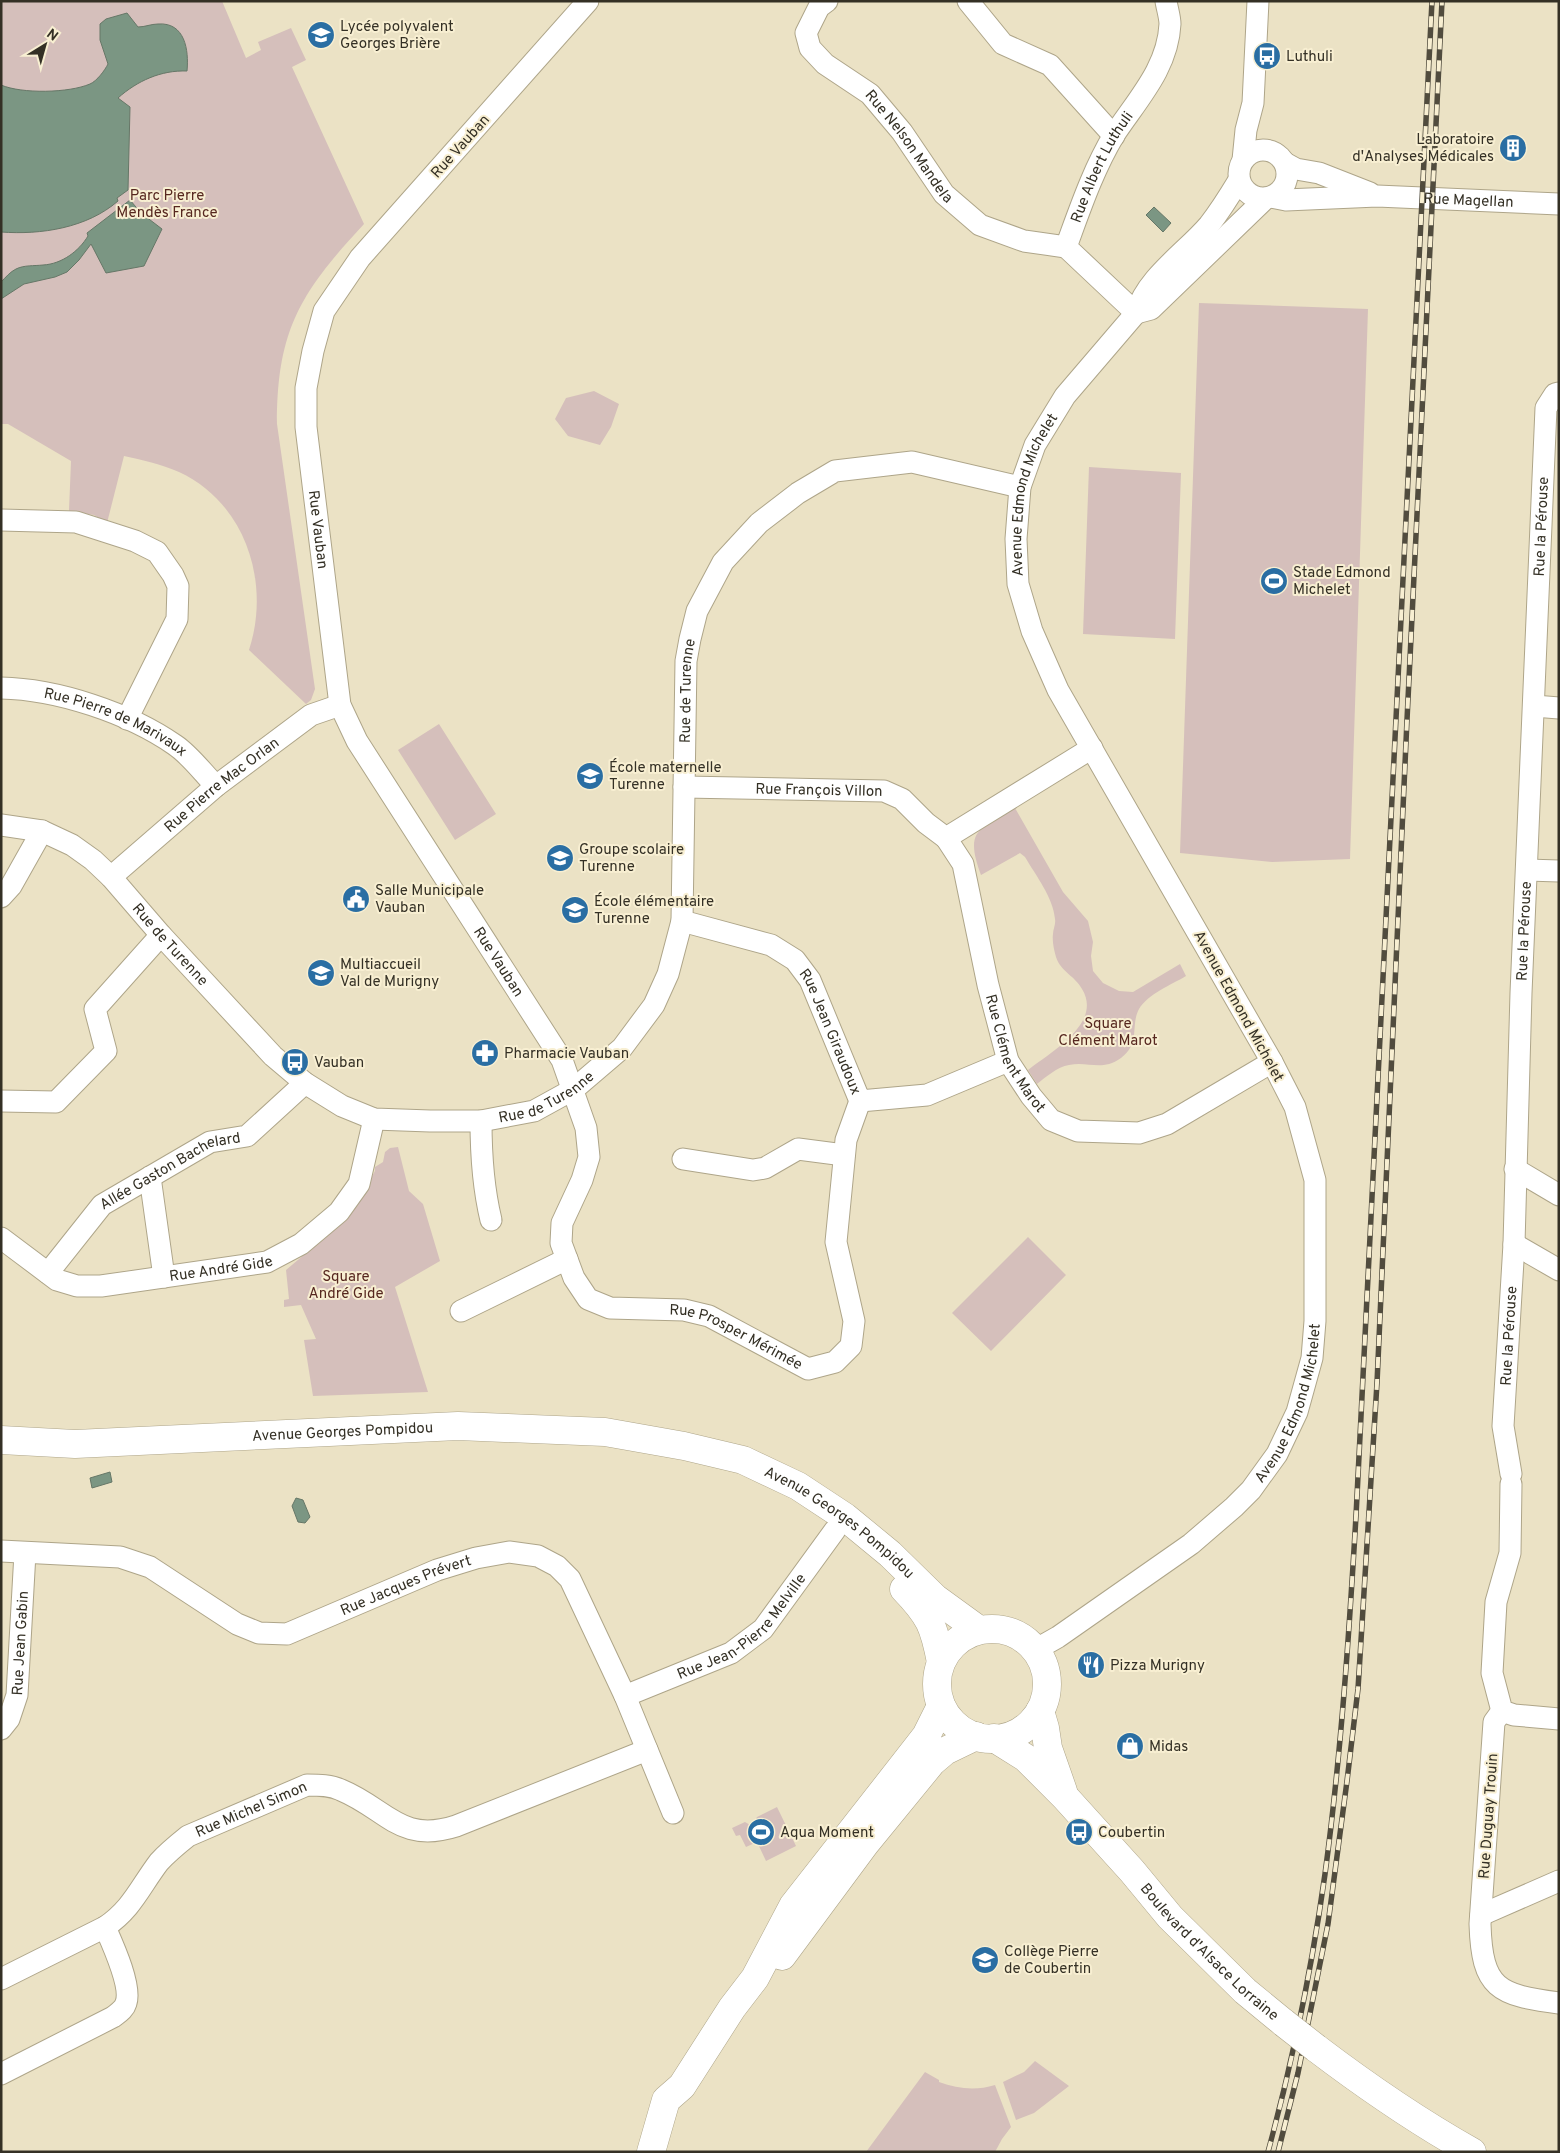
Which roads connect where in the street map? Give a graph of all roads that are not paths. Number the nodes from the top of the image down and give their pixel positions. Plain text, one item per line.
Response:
1 (588, 1) edge
2 (827, 1) edge
3 (968, 1) edge
4 (1166, 1) edge
5 (1258, 1) edge
6 (1253, 103) junction
7 (1114, 136) junction
8 (1278, 157) junction
9 (1241, 170) junction
10 (1377, 196) junction
11 (1269, 198) junction
12 (1559, 204) edge
13 (1066, 247) junction
14 (1136, 313) junction
15 (1559, 393) edge
16 (1020, 488) junction
17 (1, 520) edge
18 (1, 688) edge
19 (340, 704) junction
20 (1534, 706) junction
21 (1559, 708) edge
22 (127, 719) junction
23 (1092, 748) junction
24 (216, 786) junction
25 (684, 787) junction
26 (1, 825) edge
27 (42, 831) junction
28 (946, 838) junction
29 (1527, 870) junction
30 (1559, 871) edge
31 (111, 876) junction
32 (1, 897) edge
33 (682, 921) junction
34 (161, 936) junction
35 (1008, 1061) junction
36 (1272, 1062) junction
37 (304, 1084) junction
38 (574, 1089) junction
39 (1, 1101) edge
40 (860, 1101) junction
41 (374, 1119) junction
42 (481, 1121) junction
43 (844, 1155) junction
44 (683, 1159) dead end
45 (1515, 1169) junction
46 (150, 1177) junction
47 (1559, 1195) edge
48 (491, 1220) dead end
49 (1, 1238) edge
50 (1514, 1244) junction
51 (567, 1259) junction
52 (1559, 1270) edge
53 (48, 1273) junction
54 (164, 1277) junction
55 (461, 1311) dead end
56 (1, 1440) edge
57 (684, 1446) junction
58 (835, 1530) junction
59 (1, 1551) edge
60 (25, 1553) junction
61 (979, 1630) junction
62 (1035, 1650) junction
63 (941, 1662) junction
64 (625, 1696) junction
65 (942, 1706) junction
66 (1040, 1711) junction
67 (1502, 1711) junction
68 (1559, 1719) edge
69 (1, 1729) edge
70 (985, 1737) junction
71 (647, 1750) junction
72 (1065, 1797) junction
73 (673, 1813) dead end
74 (1559, 1882) edge
75 (1481, 1919) junction
76 (105, 1927) junction
77 (755, 1978) junction
78 (1, 1979) edge
79 (1559, 2003) edge
80 (1, 2074) edge
81 (682, 2086) junction
82 (651, 2152) edge
83 (669, 2152) edge
84 (1472, 2152) edge

1 - 19 street, Rue Vauban
2 - 13 street, Rue Nelson Mandela
3 - 7 street
4 - 7 street, Rue Albert Luthuli
5 - 6 street, Avenue Edmond Michelet
6 - 8 street, Avenue Edmond Michelet
6 - 9 street, Avenue Edmond Michelet
7 - 13 street, Rue Albert Luthuli
8 - 9 street
8 - 10 street, Rue Magellan
8 - 11 street
9 - 11 street
9 - 14 street, Avenue Edmond Michelet
10 - 11 street, Rue Magellan
10 - 12 street, Rue Magellan
11 - 14 street, Avenue Edmond Michelet
13 - 14 street
14 - 16 street, Avenue Edmond Michelet
15 - 20 street, Rue la Pérouse
16 - 23 street, Avenue Edmond Michelet
16 - 25 street, Rue de Turenne
17 - 22 street
18 - 22 street, Rue Pierre de Marivaux
19 - 24 street, Rue Pierre Mac Orlan
19 - 38 street, Rue Vauban
20 - 21 street
20 - 29 street, Rue la Pérouse
22 - 24 street, Rue Pierre de Marivaux
23 - 28 street
23 - 36 street, Avenue Edmond Michelet
24 - 31 street, Rue Pierre Mac Orlan
25 - 28 street, Rue François Villon
25 - 33 street, Rue de Turenne
26 - 27 street, Rue de Turenne
27 - 31 street, Rue de Turenne
27 - 32 street
28 - 35 street, Rue Clément Marot
29 - 30 street
29 - 45 street, Rue la Pérouse
31 - 34 street, Rue de Turenne
33 - 38 street, Rue de Turenne
33 - 40 street, Rue Jean Giraudoux
34 - 37 street, Rue de Turenne
34 - 39 street
35 - 36 street, Rue Clément Marot
35 - 40 street, Rue Jean Giraudoux
36 - 62 street, Avenue Edmond Michelet
37 - 41 street, Rue de Turenne
37 - 46 street, Allée Gaston Bachelard
38 - 42 street, Rue de Turenne
38 - 51 street, Rue Prosper Mérimée
40 - 43 street, Rue Prosper Mérimée
41 - 42 street, Rue de Turenne
41 - 54 street, Rue André Gide
42 - 48 street
43 - 44 street
43 - 51 street, Rue Prosper Mérimée
45 - 47 street
45 - 50 street, Rue la Pérouse
46 - 53 street, Allée Gaston Bachelard
46 - 54 street
49 - 53 street, Rue André Gide
50 - 52 street
50 - 67 street, Rue la Pérouse
51 - 55 street
53 - 54 street, Rue André Gide
56 - 57 main road, Avenue Georges Pompidou
57 - 58 main road, Avenue Georges Pompidou
57 - 61 main road, Avenue Georges Pompidou
58 - 63 main road, Avenue Georges Pompidou
58 - 64 street, Rue Jean-Pierre Melville
59 - 60 street, Rue Jacques Prévert
60 - 64 street, Rue Jacques Prévert
60 - 69 street, Rue Jean Gabin
61 - 62 main road
61 - 63 main road
62 - 66 main road
63 - 65 main road
64 - 71 street, Rue Jacques Prévert
65 - 70 main road
65 - 77 main road
66 - 70 main road
66 - 72 main road, Boulevard d'Alsace Lorraine
67 - 68 street
67 - 75 street, Rue Duguay Trouin
70 - 72 main road, Boulevard d'Alsace Lorraine
70 - 77 main road
71 - 73 street, Rue Jacques Prévert
71 - 76 street, Rue Michel Simon
72 - 84 main road, Boulevard d'Alsace Lorraine, bridge
74 - 75 street
75 - 79 street, Rue Duguay Trouin
76 - 78 street, Rue Michel Simon
76 - 80 street
77 - 81 main road
81 - 82 main road
81 - 83 main road

